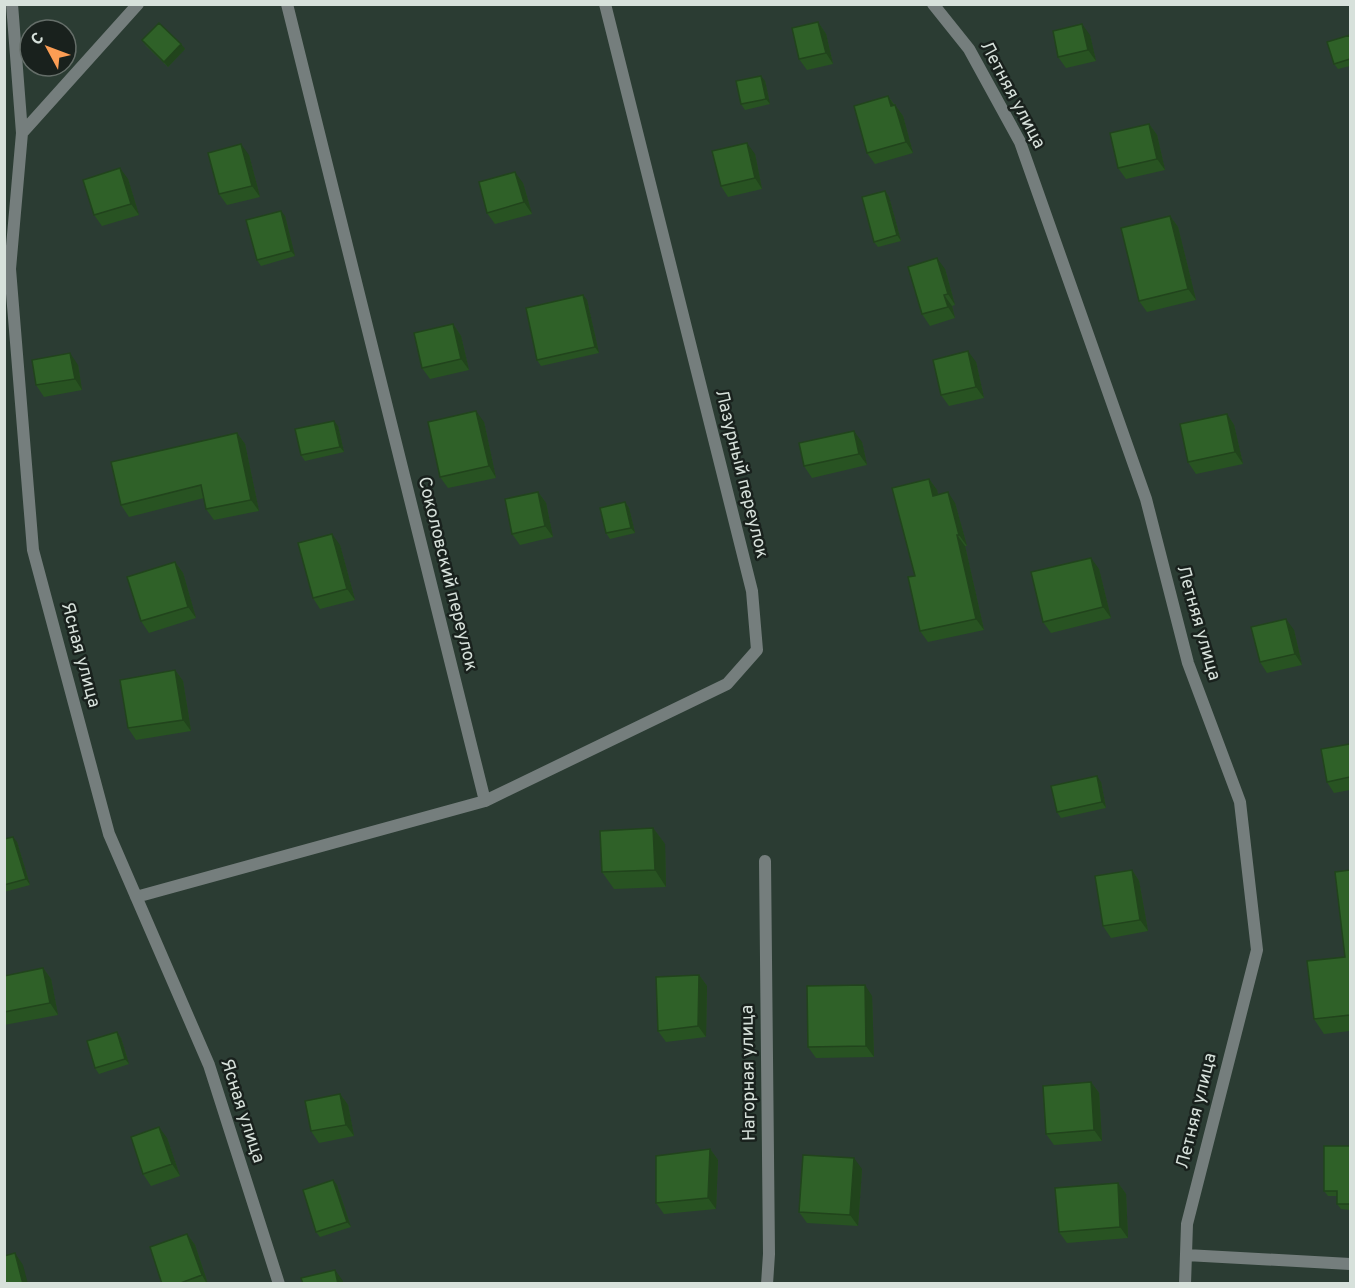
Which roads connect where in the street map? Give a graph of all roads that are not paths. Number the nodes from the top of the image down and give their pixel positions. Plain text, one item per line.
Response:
1 (12, 4) edge
2 (138, 4) edge
3 (287, 4) edge
4 (605, 4) edge
5 (933, 4) edge
6 (22, 133) junction
7 (485, 801) junction
8 (765, 861) dead end
9 (136, 897) junction
10 (1186, 1255) junction
11 (1350, 1264) edge
12 (279, 1284) edge
13 (767, 1284) edge
14 (1185, 1284) edge

1 - 6 street, Ясная улица
2 - 6 street
3 - 7 street, Соколовский переулок
4 - 7 street, Лазурный переулок
5 - 10 street, Летняя улица
6 - 9 street, Ясная улица
7 - 9 street
8 - 13 street, Нагорная улица
9 - 12 street, Ясная улица
10 - 11 street
10 - 14 street, Летняя улица

